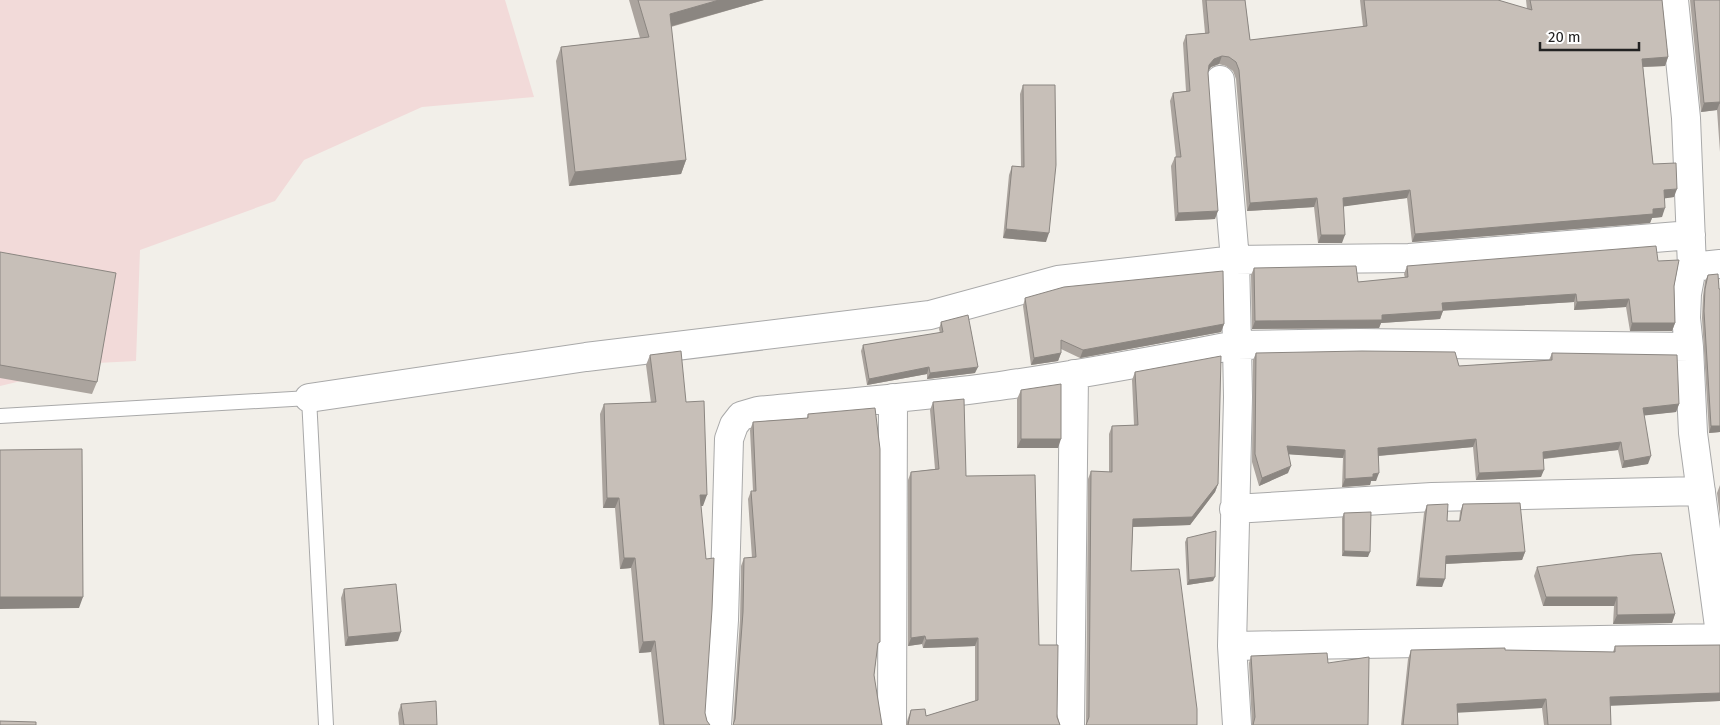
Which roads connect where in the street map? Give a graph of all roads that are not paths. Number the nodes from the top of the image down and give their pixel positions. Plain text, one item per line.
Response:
1 (1674, 0) edge
2 (1220, 80) dead end
3 (1691, 236) junction
4 (1235, 260) junction
5 (1720, 264) edge
6 (1692, 267) junction
7 (1237, 345) junction
8 (1689, 347) junction
9 (1074, 374) junction
10 (309, 398) junction
11 (892, 398) junction
12 (0, 416) edge
13 (1701, 491) junction
14 (1234, 509) junction
15 (1720, 636) edge
16 (1232, 646) junction
17 (326, 725) edge
18 (716, 725) edge
19 (892, 725) edge
20 (1070, 725) edge
21 (1237, 725) edge

1 - 3 street
2 - 4 street
3 - 4 street
3 - 6 street
4 - 7 street
4 - 10 street
5 - 6 street
6 - 8 street
7 - 8 street
7 - 9 street
7 - 14 street
8 - 13 street
9 - 11 street
9 - 20 street
10 - 12 lane
10 - 17 lane
11 - 18 street
11 - 19 street
13 - 14 street
13 - 15 street
14 - 16 street
15 - 16 street
16 - 21 street

